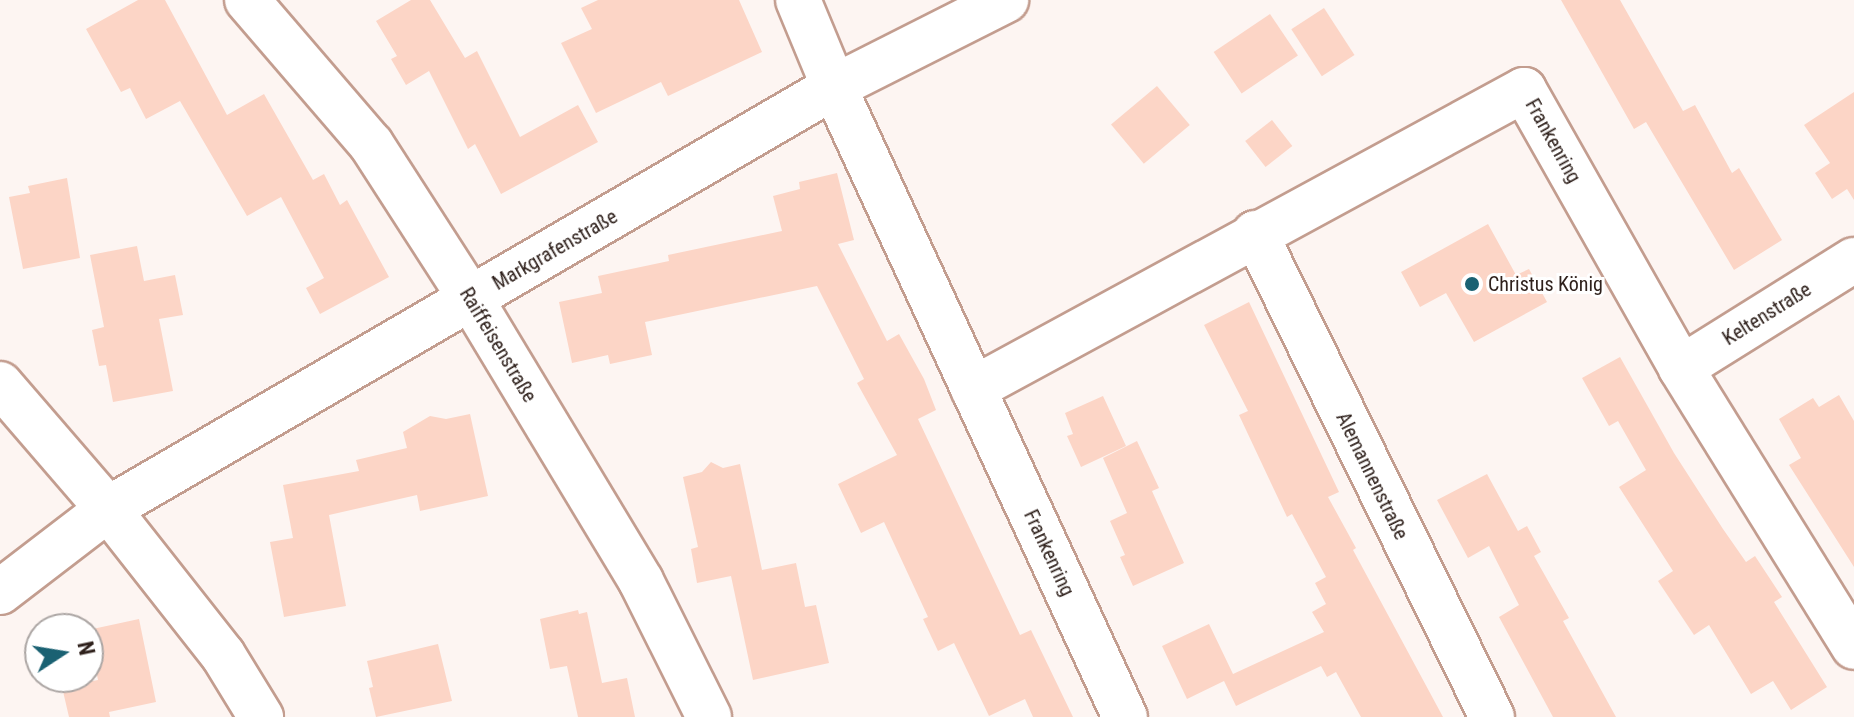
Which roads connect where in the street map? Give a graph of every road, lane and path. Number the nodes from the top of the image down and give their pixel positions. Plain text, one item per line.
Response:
1 (247, 0) edge
2 (798, 0) edge
3 (1006, 0) edge
4 (834, 87) junction
5 (1255, 233) junction
6 (1854, 260) edge
7 (471, 299) junction
8 (1681, 368) junction
9 (0, 384) edge
10 (973, 389) junction
11 (108, 509) junction
12 (0, 592) edge
13 (1854, 647) edge
14 (261, 717) edge
15 (709, 717) edge
16 (1125, 717) edge
17 (1492, 717) edge

1 - 7 street, Raiffeisenstraße
2 - 4 street, Frankenring
3 - 4 street, Markgrafenstraße
4 - 7 street, Markgrafenstraße
4 - 10 street, Frankenring
5 - 8 street, Frankenring
5 - 10 street, Frankenring
5 - 17 street, Alemannenstraße
6 - 8 street, Keltenstraße
7 - 11 street, Markgrafenstraße
7 - 15 street, Raiffeisenstraße
8 - 13 street, Frankenring
9 - 11 street
10 - 16 street, Frankenring
11 - 12 street, Markgrafenstraße
11 - 14 street

